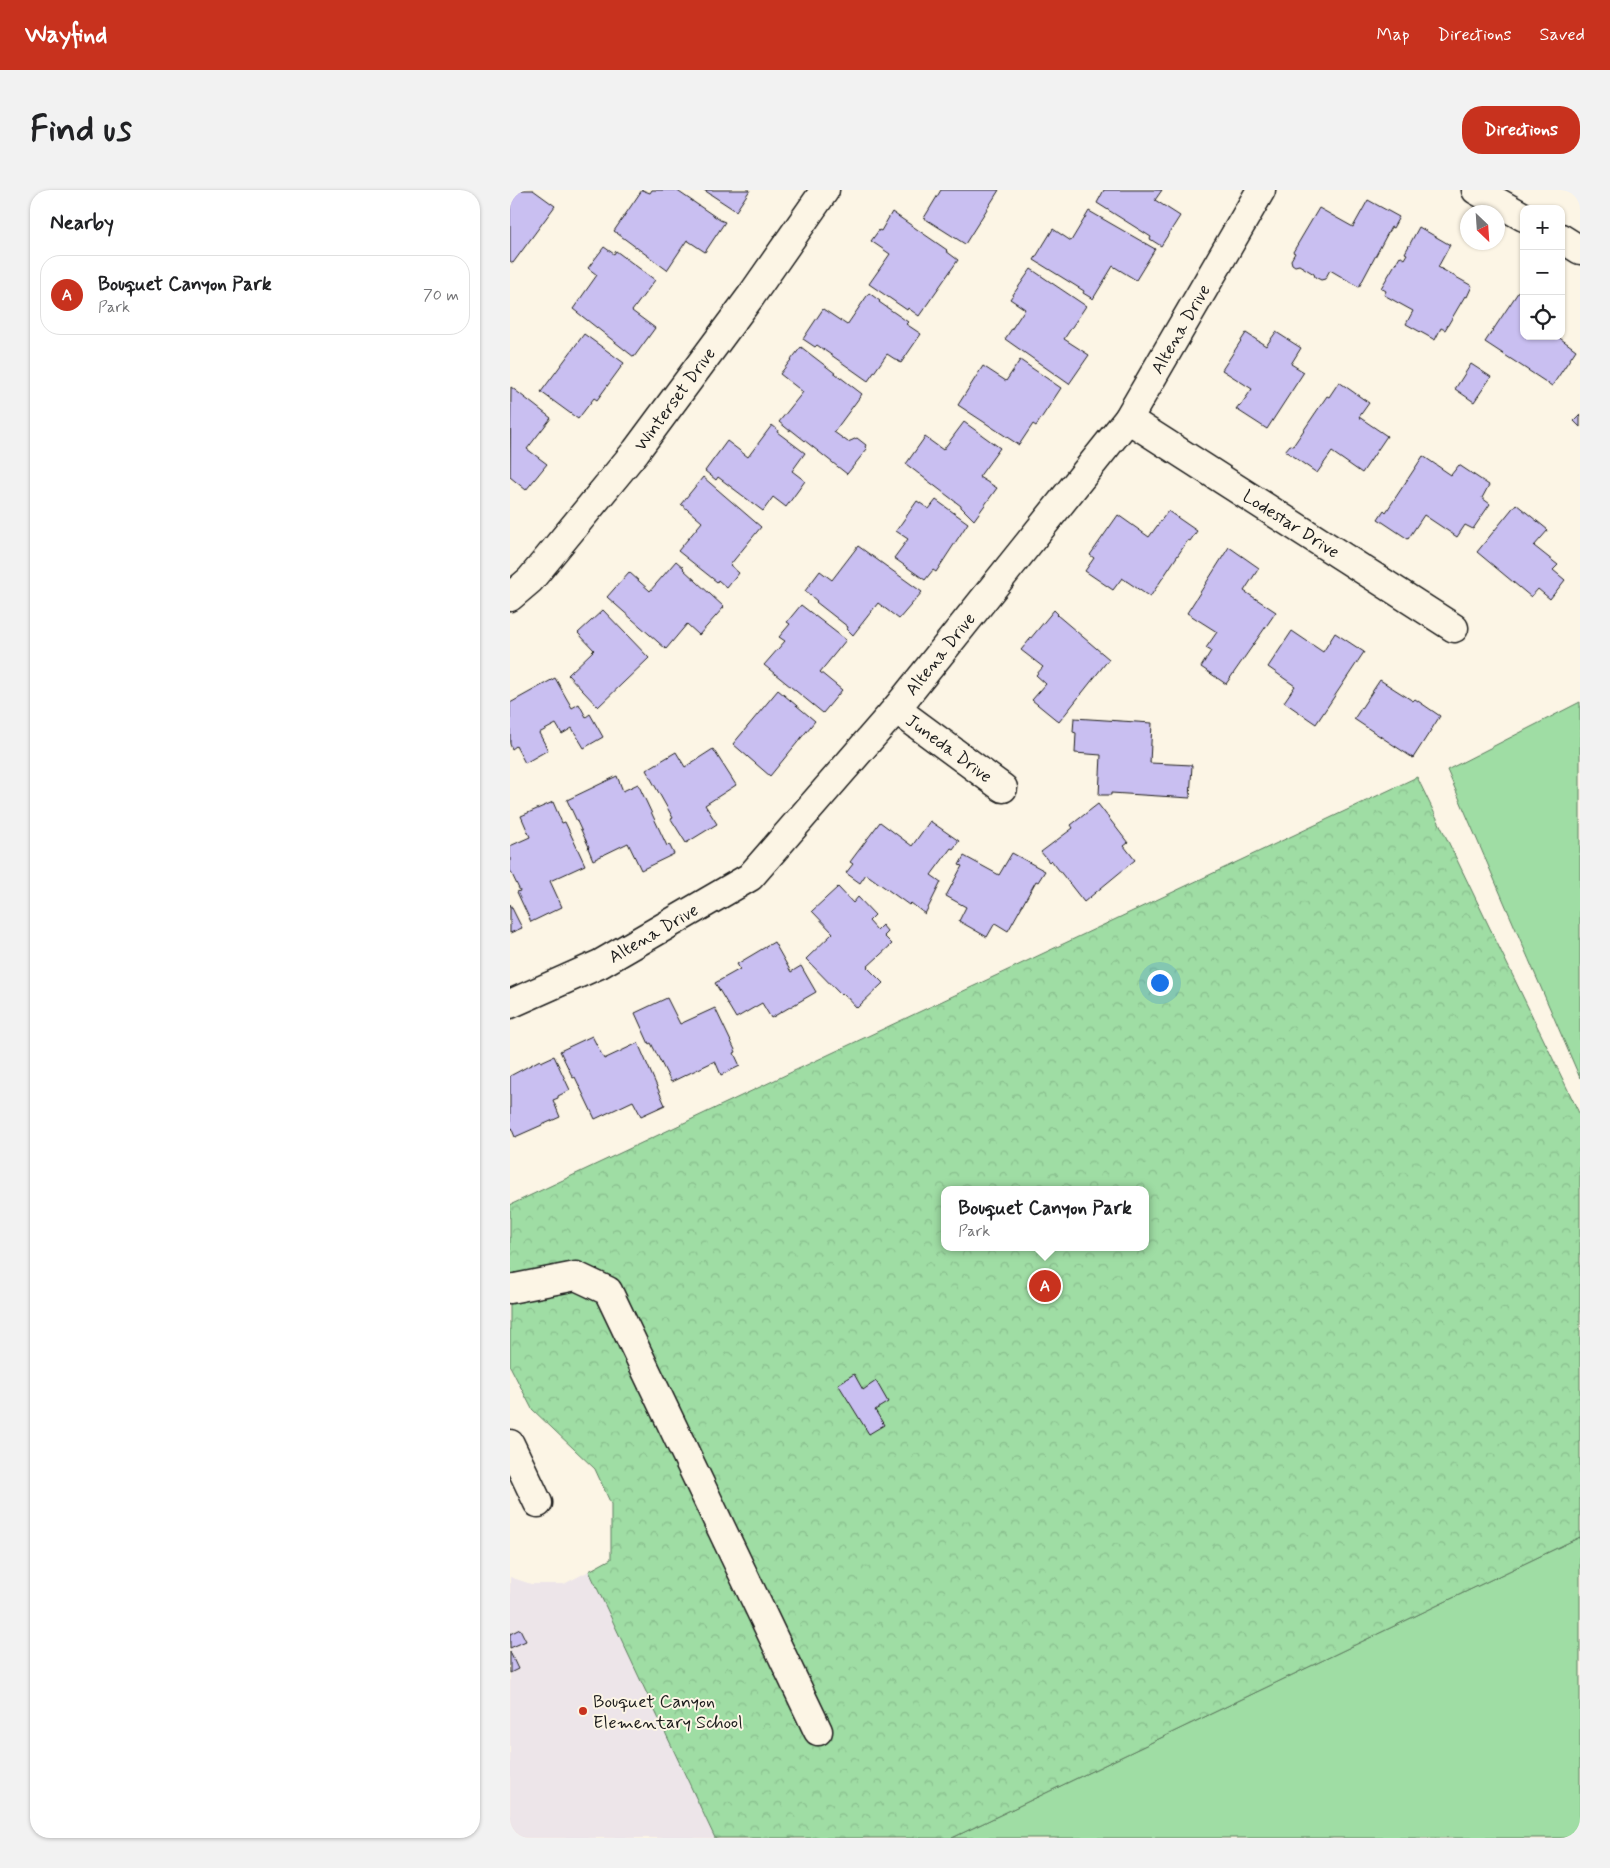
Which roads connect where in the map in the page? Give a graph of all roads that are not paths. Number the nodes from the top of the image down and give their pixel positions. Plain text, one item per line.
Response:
1 (825, 190) edge
2 (1261, 190) edge
3 (1476, 190) edge
4 (1520, 215) edge
5 (1565, 241) edge
6 (1580, 250) edge
7 (1128, 419) junction
8 (510, 597) edge
9 (1454, 628) dead end
10 (896, 709) junction
11 (1003, 788) dead end
12 (510, 1004) edge
13 (510, 1289) edge
14 (510, 1444) edge
15 (538, 1503) dead end
16 (818, 1731) dead end

1 - 8 street, Winterset Drive
2 - 7 street, Altena Drive
3 - 4 street
5 - 6 street
7 - 9 street, Lodestar Drive
7 - 10 street, Altena Drive
10 - 11 street, Juneda Drive
10 - 12 street, Altena Drive
13 - 16 street
14 - 15 street

